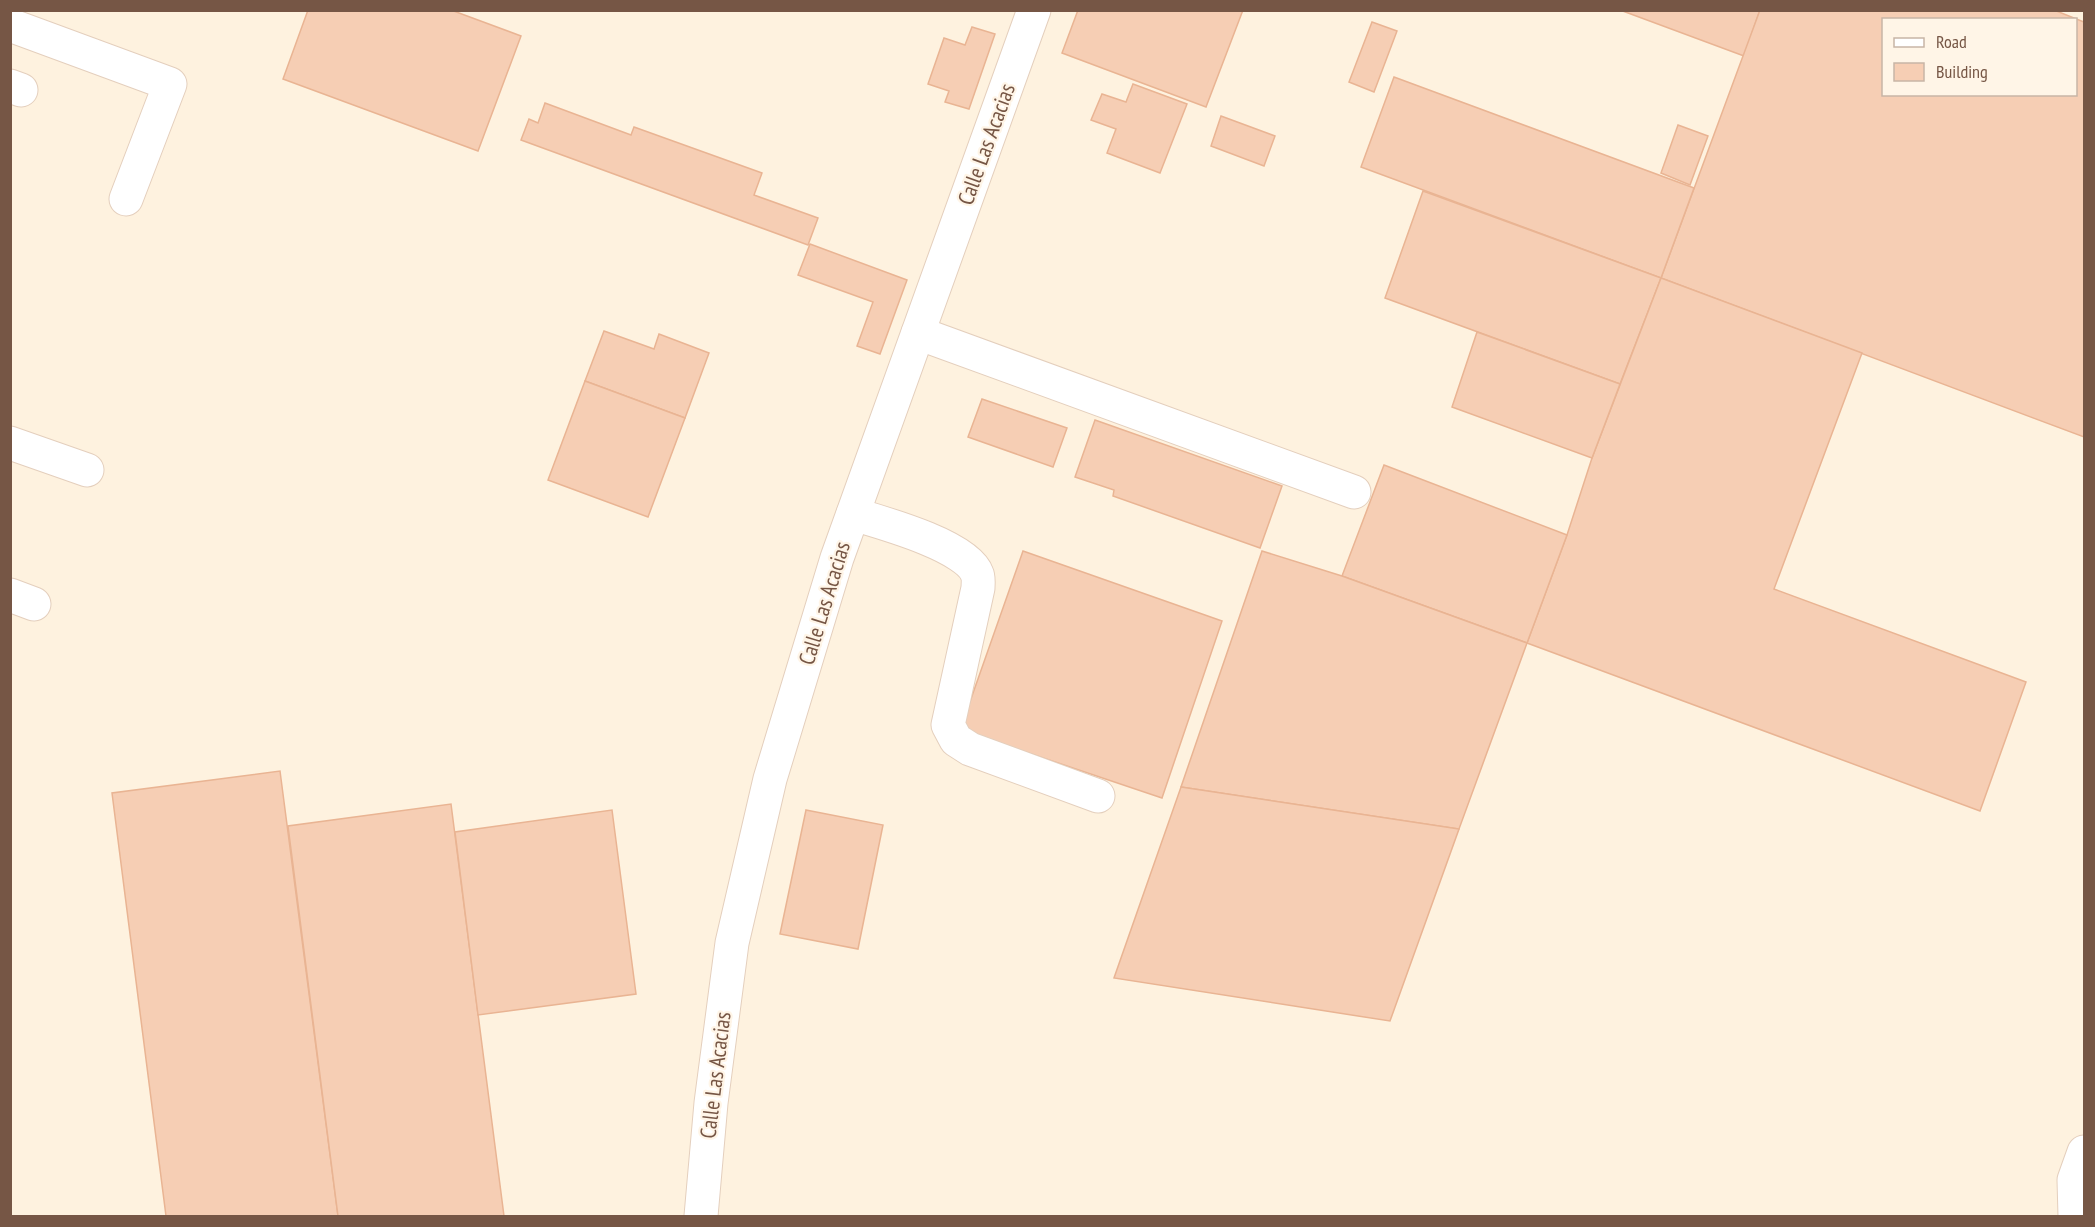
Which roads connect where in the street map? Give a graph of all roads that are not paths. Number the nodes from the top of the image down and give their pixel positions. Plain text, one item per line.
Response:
1 (1034, 10) edge
2 (10, 26) edge
3 (126, 199) dead end
4 (918, 333) junction
5 (10, 443) edge
6 (87, 470) dead end
7 (1354, 492) dead end
8 (853, 514) junction
9 (1098, 796) dead end
10 (2085, 1152) edge
11 (701, 1216) edge
12 (2075, 1216) edge

1 - 4 street, Calle Las Acacias
2 - 3 street
4 - 7 street
4 - 8 street, Calle Las Acacias
5 - 6 street
8 - 9 street
8 - 11 street, Calle Las Acacias
10 - 12 street

